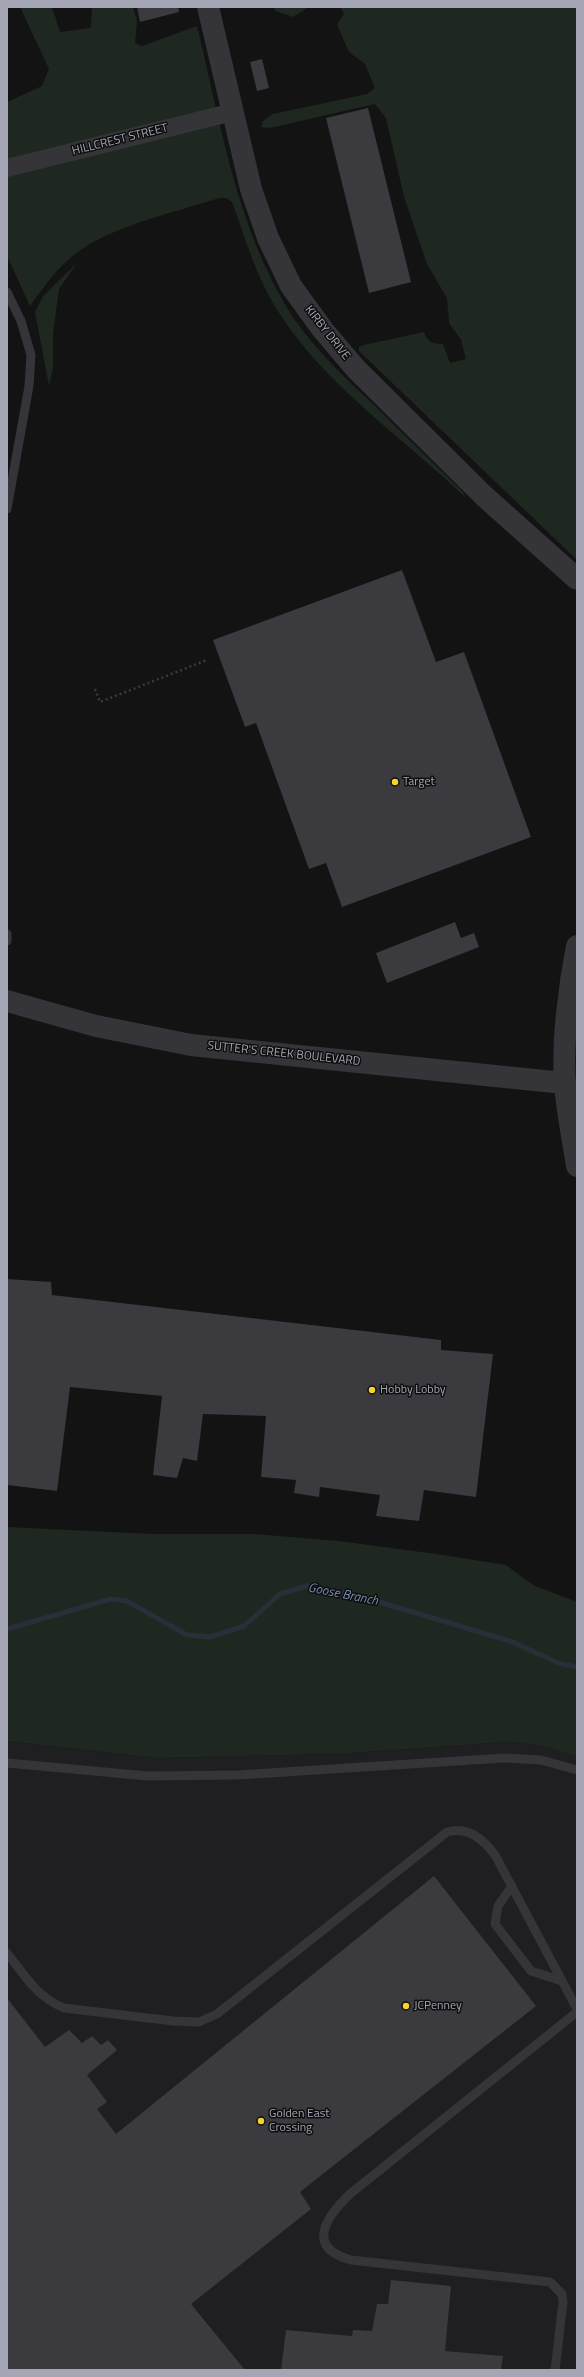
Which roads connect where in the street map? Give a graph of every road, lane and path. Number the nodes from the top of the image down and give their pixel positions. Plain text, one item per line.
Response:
1 (208, 7) edge
2 (233, 112) junction
3 (7, 168) edge
4 (7, 292) edge
5 (7, 454) edge
6 (17, 456) junction
7 (7, 509) edge
8 (577, 579) edge
9 (207, 660) dead end
10 (95, 689) dead end
11 (7, 934) edge
12 (7, 940) edge
13 (577, 946) edge
14 (7, 1001) edge
15 (571, 1082) edge
16 (577, 1166) edge
17 (7, 1763) edge
18 (577, 1770) edge
19 (512, 1886) junction
20 (7, 1953) edge
21 (562, 1981) junction
22 (577, 2010) edge
23 (555, 2370) edge

1 - 2 street, KIRBY DRIVE
2 - 3 street, HILLCREST STREET
2 - 8 street, KIRBY DRIVE
4 - 6 lane
5 - 6 lane
6 - 7 lane
9 - 10 path
11 - 12 lane
13 - 15 street
14 - 15 street, SUTTER'S CREEK BOULEVARD
15 - 16 street
17 - 18 lane
19 - 20 lane
19 - 21 lane
19 - 21 lane
21 - 22 lane
22 - 23 lane

